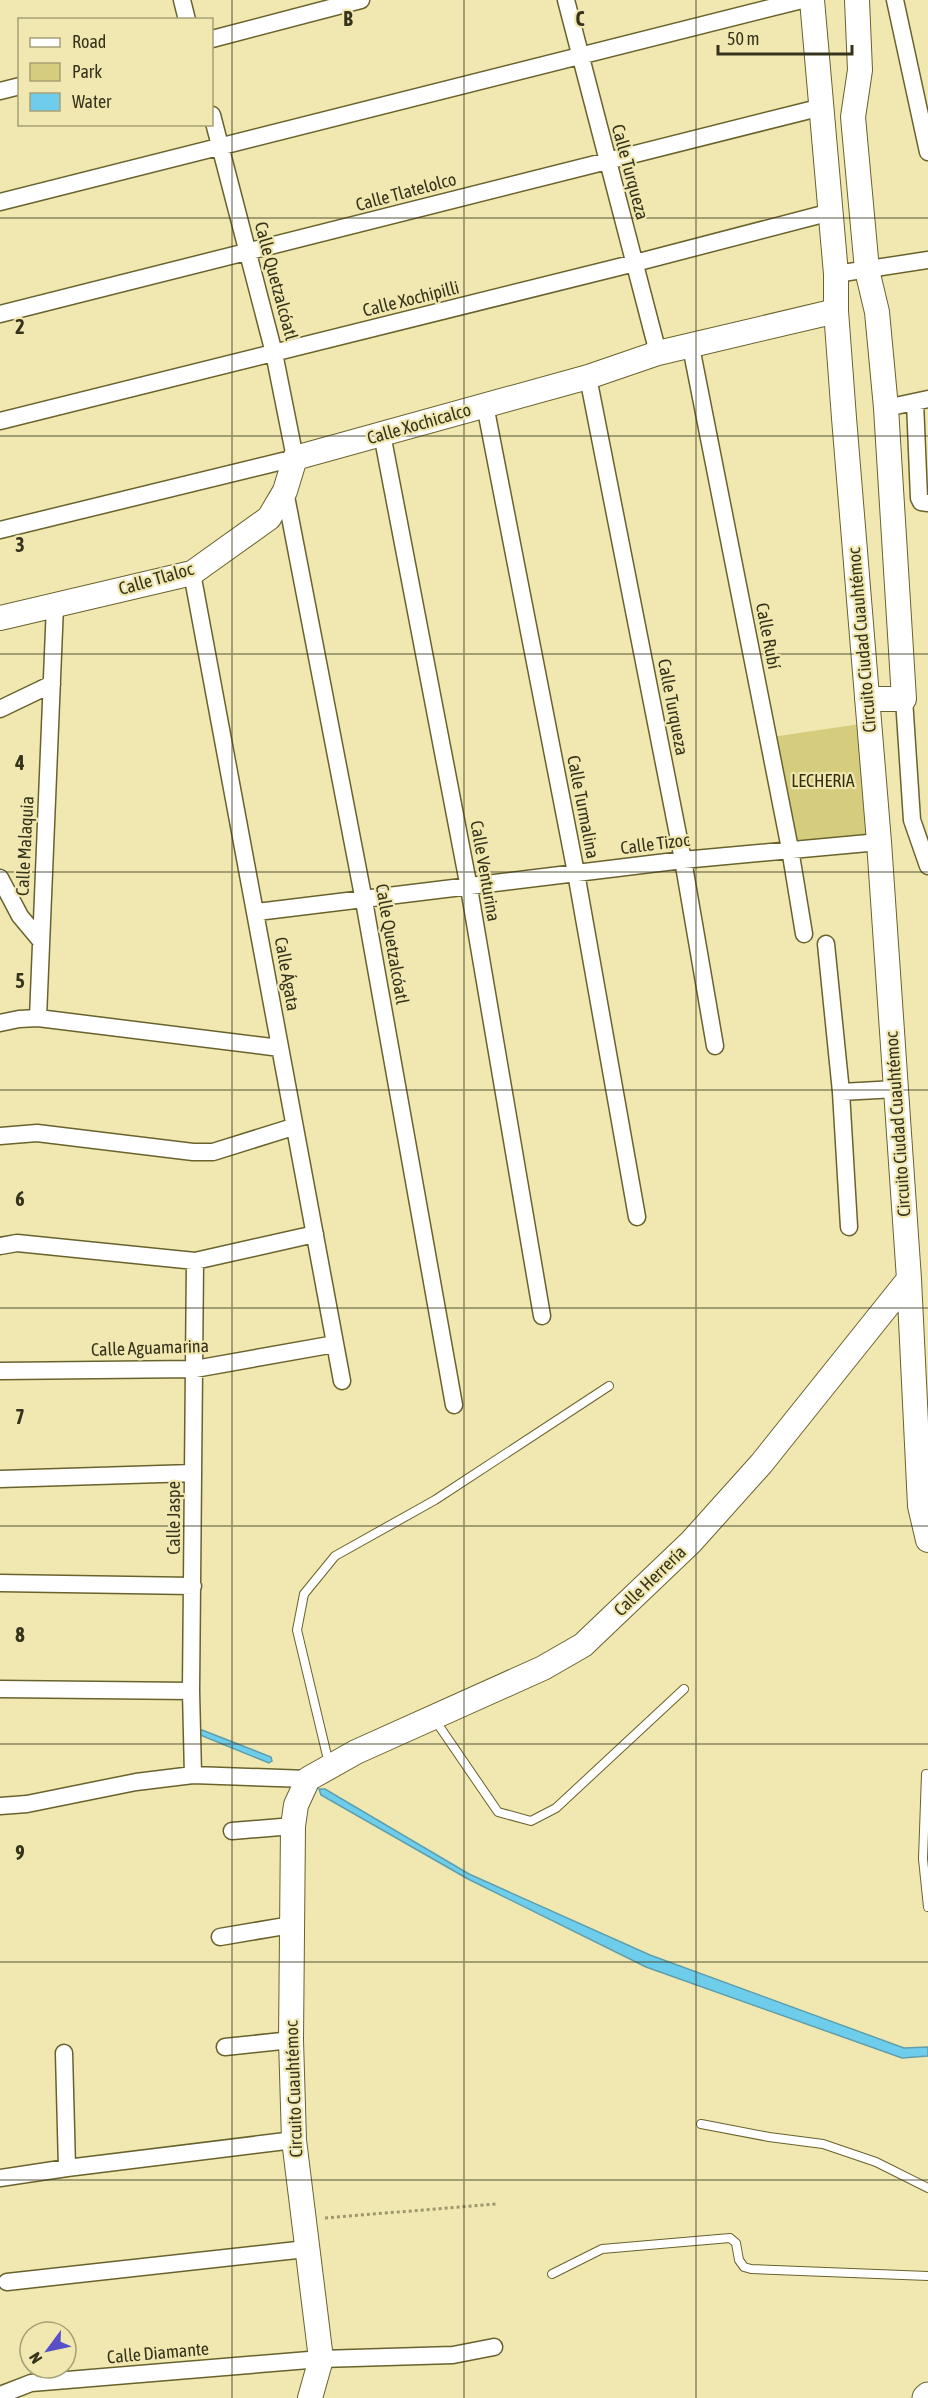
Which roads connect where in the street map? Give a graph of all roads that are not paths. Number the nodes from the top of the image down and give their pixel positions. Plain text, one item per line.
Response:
1 (182, 0) edge
2 (361, 0) edge
3 (566, 0) edge
4 (802, 0) edge
5 (812, 0) edge
6 (857, 0) edge
7 (895, 0) edge
8 (186, 18) edge
9 (213, 39) edge
10 (580, 55) junction
11 (18, 86) edge
12 (0, 91) edge
13 (822, 107) junction
14 (213, 119) edge
15 (220, 148) junction
16 (928, 152) edge
17 (606, 160) junction
18 (0, 202) edge
19 (831, 212) junction
20 (249, 254) junction
21 (928, 260) edge
22 (635, 263) junction
23 (867, 270) junction
24 (836, 274) junction
25 (836, 311) junction
26 (0, 314) edge
27 (691, 347) junction
28 (274, 353) junction
29 (658, 353) junction
30 (588, 377) junction
31 (922, 401) edge
32 (485, 405) junction
33 (886, 408) junction
34 (0, 421) edge
35 (382, 434) junction
36 (296, 458) junction
37 (285, 491) junction
38 (925, 503) edge
39 (0, 530) edge
40 (192, 573) junction
41 (55, 605) junction
42 (0, 618) edge
43 (52, 684) junction
44 (867, 699) junction
45 (904, 699) junction
46 (0, 709) edge
47 (879, 842) junction
48 (790, 849) junction
49 (683, 860) junction
50 (928, 866) edge
51 (576, 873) junction
52 (0, 878) edge
53 (469, 888) junction
54 (364, 901) junction
55 (257, 912) junction
56 (804, 934) dead end
57 (40, 940) junction
58 (826, 944) dead end
59 (38, 1018) junction
60 (0, 1023) edge
61 (715, 1046) dead end
62 (280, 1048) junction
63 (896, 1089) junction
64 (841, 1092) junction
65 (294, 1127) junction
66 (0, 1136) edge
67 (637, 1217) dead end
68 (849, 1227) dead end
69 (315, 1234) junction
70 (0, 1246) edge
71 (195, 1261) junction
72 (909, 1280) junction
73 (542, 1316) dead end
74 (335, 1344) junction
75 (195, 1369) junction
76 (0, 1371) edge
77 (342, 1381) dead end
78 (609, 1386) dead end
79 (454, 1405) dead end
80 (193, 1473) junction
81 (0, 1479) edge
82 (928, 1540) edge
83 (0, 1583) edge
84 (193, 1586) junction
85 (0, 1689) edge
86 (684, 1689) dead end
87 (191, 1691) junction
88 (433, 1718) junction
89 (330, 1767) junction
90 (926, 1774) dead end
91 (193, 1775) junction
92 (308, 1779) junction
93 (0, 1806) edge
94 (293, 1826) junction
95 (232, 1831) dead end
96 (928, 1906) edge
97 (291, 1926) junction
98 (220, 1937) dead end
99 (291, 2040) junction
100 (225, 2047) dead end
101 (64, 2053) dead end
102 (701, 2124) dead end
103 (294, 2140) junction
104 (67, 2168) junction
105 (0, 2178) edge
106 (928, 2188) edge
107 (306, 2249) junction
108 (552, 2274) dead end
109 (928, 2276) edge
110 (7, 2282) dead end
111 (494, 2347) dead end
112 (321, 2359) junction
113 (0, 2395) edge
114 (310, 2398) edge

1 - 8 street
2 - 9 street
3 - 10 street, Calle Turqueza
4 - 10 street
5 - 13 main road, Circuito Ciudad Cuauhtémoc
6 - 23 main road
7 - 16 street
10 - 15 street
10 - 17 street, Calle Turqueza
11 - 12 street
13 - 17 street, Calle Tlatelolco
13 - 19 main road, Circuito Ciudad Cuauhtémoc
14 - 15 street, Calle Quetzalcóatl
15 - 18 street
15 - 20 street, Calle Quetzalcóatl
17 - 20 street, Calle Tlatelolco
17 - 22 street, Calle Turqueza
19 - 22 street, Calle Xochipilli
19 - 24 main road, Circuito Ciudad Cuauhtémoc
20 - 26 street, Calle Tlatelolco
20 - 28 street, Calle Quetzalcóatl
21 - 23 street
22 - 28 street, Calle Xochipilli
22 - 29 street, Calle Turqueza
23 - 24 street
23 - 33 main road
24 - 25 main road, Circuito Ciudad Cuauhtémoc
25 - 27 main road, Calle Xochicalco
25 - 44 main road, Circuito Ciudad Cuauhtémoc
27 - 29 main road, Calle Xochicalco
27 - 48 street, Calle Rubí
28 - 34 street, Calle Xochipilli
28 - 36 street, Calle Quetzalcóatl
29 - 30 main road, Calle Xochicalco
30 - 32 main road, Calle Xochicalco
30 - 49 street, Calle Turqueza
31 - 33 street
31 - 38 street
32 - 35 main road, Calle Xochicalco
32 - 51 street, Calle Turmalina
33 - 45 main road
35 - 36 main road, Calle Xochicalco
35 - 53 street, Calle Venturina
36 - 37 main road, Calle Tlaloc
36 - 39 street, Calle Xochicalco
37 - 40 main road, Calle Tlaloc
37 - 54 street, Calle Quetzalcóatl
40 - 41 main road, Calle Tlaloc
40 - 55 street, Calle Ágata
41 - 42 main road, Calle Tlaloc
41 - 43 street, Calle Malaquia
43 - 46 street
43 - 57 street, Calle Malaquia
44 - 45 main road
44 - 47 main road, Circuito Ciudad Cuauhtémoc
45 - 50 street
47 - 48 street, Calle Tizoc
47 - 63 main road, Circuito Ciudad Cuauhtémoc
48 - 49 street, Calle Tizoc
48 - 56 street, Calle Rubí
49 - 51 street, Calle Tizoc
49 - 61 street, Calle Turqueza
51 - 53 street, Calle Tizoc
51 - 67 street, Calle Turmalina
52 - 57 street
53 - 54 street, Calle Tizoc
53 - 73 street, Calle Venturina
54 - 55 street, Calle Tizoc
54 - 79 street, Calle Quetzalcóatl
55 - 62 street, Calle Ágata
57 - 59 street, Calle Malaquia
58 - 64 street
59 - 60 street
59 - 62 street
62 - 65 street, Calle Ágata
63 - 64 street
63 - 72 main road, Circuito Ciudad Cuauhtémoc
64 - 68 street
65 - 66 street
65 - 69 street, Calle Ágata
69 - 71 street
69 - 74 street, Calle Ágata
70 - 71 street
71 - 75 street, Calle Jaspe
72 - 82 main road, Circuito Ciudad Cuauhtémoc
72 - 88 main road, Calle Herrería
74 - 75 street, Calle Aguamarina
74 - 77 street, Calle Ágata
75 - 76 street, Calle Aguamarina
75 - 80 street, Calle Jaspe
78 - 89 lane
80 - 81 street
80 - 84 street, Calle Jaspe
83 - 84 street
84 - 87 street, Calle Jaspe
85 - 87 street
86 - 88 lane
87 - 91 street, Calle Jaspe
88 - 89 main road, Calle Herrería
89 - 92 main road, Calle Herrería
90 - 96 lane
91 - 92 street
91 - 93 street
92 - 94 main road, Circuito Cuauhtémoc
94 - 95 street
94 - 97 main road, Circuito Cuauhtémoc
97 - 98 street
97 - 99 main road, Circuito Cuauhtémoc
99 - 100 street
99 - 103 main road, Circuito Cuauhtémoc
101 - 104 street
102 - 106 lane
103 - 104 street
103 - 107 main road, Circuito Cuauhtémoc
104 - 105 street
107 - 110 street
107 - 112 main road, Circuito Cuauhtémoc
108 - 109 lane
111 - 112 street, Calle Diamante
112 - 113 street, Calle Diamante
112 - 114 main road, Circuito Cuauhtémoc

